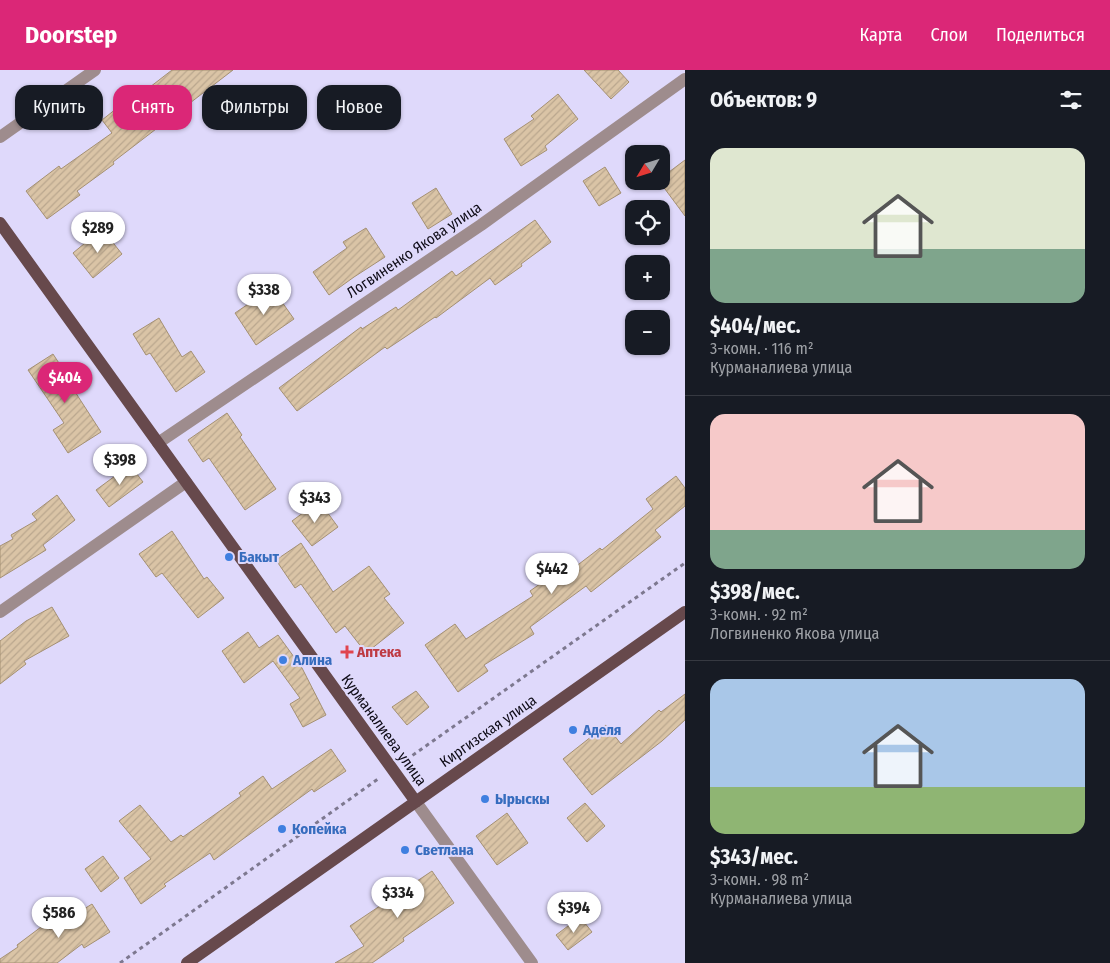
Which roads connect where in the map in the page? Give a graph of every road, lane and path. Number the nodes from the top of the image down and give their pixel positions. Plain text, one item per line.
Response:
1 (95, 70) edge
2 (685, 79) edge
3 (0, 137) edge
4 (0, 223) edge
5 (158, 443) junction
6 (186, 482) junction
7 (0, 612) edge
8 (685, 612) edge
9 (416, 802) junction
10 (186, 963) edge
11 (532, 963) edge

1 - 3 street
2 - 5 street, Логвиненко Якова улица
4 - 5 main road, Курманалиева улица
5 - 6 main road, Курманалиева улица
6 - 7 street
6 - 9 main road, Курманалиева улица
8 - 9 main road, Киргизская улица
9 - 10 main road, Киргизская улица
9 - 11 street, Курманалиева улица

